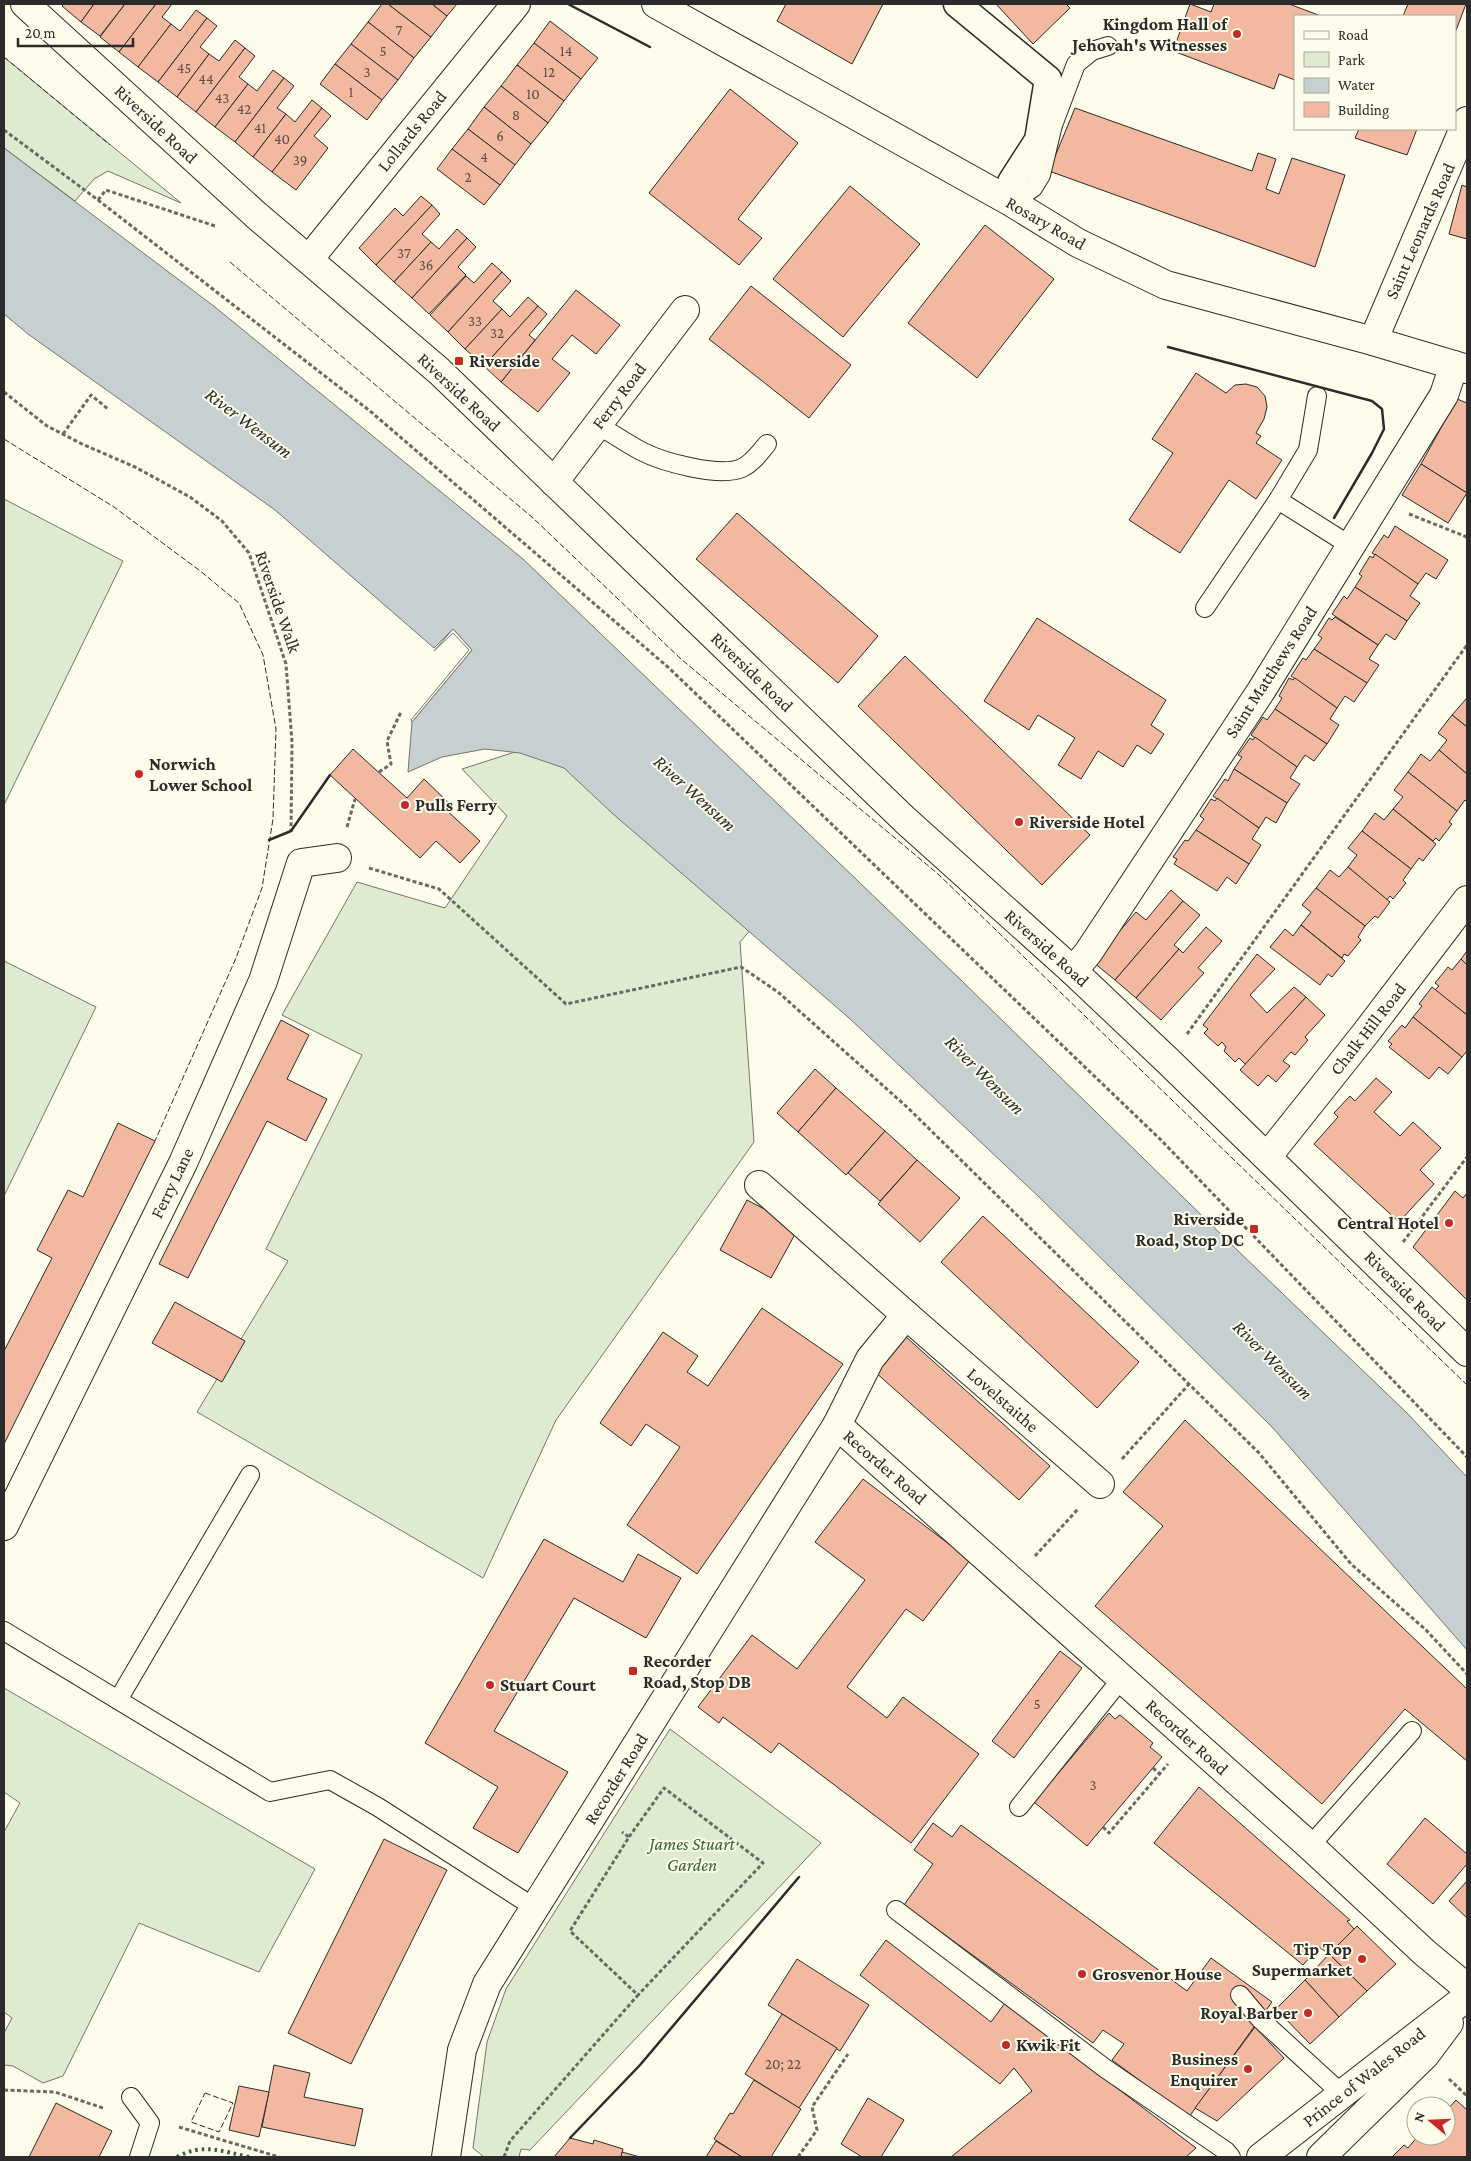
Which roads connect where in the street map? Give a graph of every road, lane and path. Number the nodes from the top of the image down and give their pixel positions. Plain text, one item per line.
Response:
1 (25, 4) edge
2 (516, 4) edge
3 (656, 4) edge
4 (958, 4) edge
5 (1108, 46) dead end
6 (1467, 121) edge
7 (4, 130) edge
8 (98, 200) junction
9 (1011, 202) junction
10 (256, 215) junction
11 (308, 259) junction
12 (685, 310) dead end
13 (1373, 341) junction
14 (1460, 367) edge
15 (4, 392) edge
16 (1317, 396) dead end
17 (108, 409) dead end
18 (598, 425) junction
19 (63, 434) junction
20 (767, 444) dead end
21 (554, 482) junction
22 (1278, 500) junction
23 (1378, 502) junction
24 (1467, 536) edge
25 (1351, 546) junction
26 (1205, 608) dead end
27 (1467, 645) edge
28 (401, 712) dead end
29 (379, 772) dead end
30 (337, 858) joint
31 (301, 864) junction
32 (1467, 900) edge
33 (1073, 971) junction
34 (1168, 1061) junction
35 (1267, 1157) junction
36 (1467, 1157) edge
37 (759, 1185) dead end
38 (1383, 1268) junction
39 (906, 1315) junction
40 (1467, 1352) edge
41 (837, 1426) junction
42 (1467, 1457) edge
43 (250, 1475) dead end
44 (1100, 1484) dead end
45 (4, 1526) edge
46 (4, 1631) edge
47 (1467, 1674) edge
48 (1122, 1678) junction
49 (118, 1700) junction
50 (1412, 1731) dead end
51 (1189, 1738) junction
52 (1153, 1768) dead end
53 (1160, 1774) junction
54 (1019, 1807) dead end
55 (596, 1811) junction
56 (1103, 1827) dead end
57 (629, 1837) junction
58 (1310, 1846) junction
59 (535, 1908) junction
60 (896, 1910) dead end
61 (1467, 1988) edge
62 (638, 1995) junction
63 (1240, 1995) dead end
64 (1467, 1999) edge
65 (848, 2054) dead end
66 (4, 2090) edge
67 (1464, 2092) dead end
68 (1342, 2094) junction
69 (67, 2096) dead end
70 (1467, 2096) edge
71 (131, 2097) dead end
72 (176, 2127) dead end
73 (139, 2157) edge
74 (279, 2157) edge
75 (446, 2157) edge
76 (504, 2157) edge
77 (798, 2157) edge
78 (1231, 2157) edge
79 (1261, 2157) edge
80 (1321, 2157) edge

1 - 10 street, Riverside Road
2 - 11 street, Lollards Road
3 - 9 street, Rosary Road
4 - 9 street
5 - 9 lane
6 - 13 street, Saint Leonards Road
7 - 8 path
8 - 10 path
8 - 42 path
9 - 13 street, Rosary Road
10 - 11 street, Riverside Road
11 - 21 street, Riverside Road
12 - 18 street, Ferry Road
13 - 14 street, Rosary Road
14 - 23 street, Saint Matthews Road
15 - 19 path, Riverside Walk
16 - 22 lane
17 - 19 path
18 - 20 lane
18 - 21 street, Ferry Road
19 - 31 path, Riverside Walk
21 - 33 street, Riverside Road
22 - 25 lane
22 - 26 lane
23 - 24 path
23 - 25 street, Saint Matthews Road
25 - 33 street, Saint Matthews Road
27 - 34 path
28 - 29 path
30 - 31 street
30 - 47 path
31 - 45 street, Ferry Lane
32 - 35 street, Chalk Hill Road
33 - 34 street, Riverside Road
34 - 35 street, Riverside Road
35 - 38 street, Riverside Road
36 - 38 path
37 - 39 street, Lovelstaithe
38 - 40 street, Riverside Road
39 - 41 street
39 - 44 street, Lovelstaithe
41 - 48 street, Recorder Road
41 - 55 street, Recorder Road
43 - 49 lane
46 - 49 lane
48 - 51 street, Recorder Road
48 - 54 lane
49 - 59 lane
50 - 58 lane
51 - 53 path
51 - 58 street, Recorder Road
52 - 53 path
53 - 56 path
55 - 57 path
55 - 59 street, Recorder Road
57 - 62 path
57 - 62 path
58 - 61 street, Recorder Road
59 - 75 street, Recorder Road
60 - 78 lane
62 - 76 path
63 - 68 lane
64 - 68 street, Prince of Wales Road
64 - 80 street, Prince of Wales Road
65 - 77 path
66 - 69 path
67 - 70 path
68 - 79 street, Prince of Wales Road
71 - 73 lane
72 - 74 path

